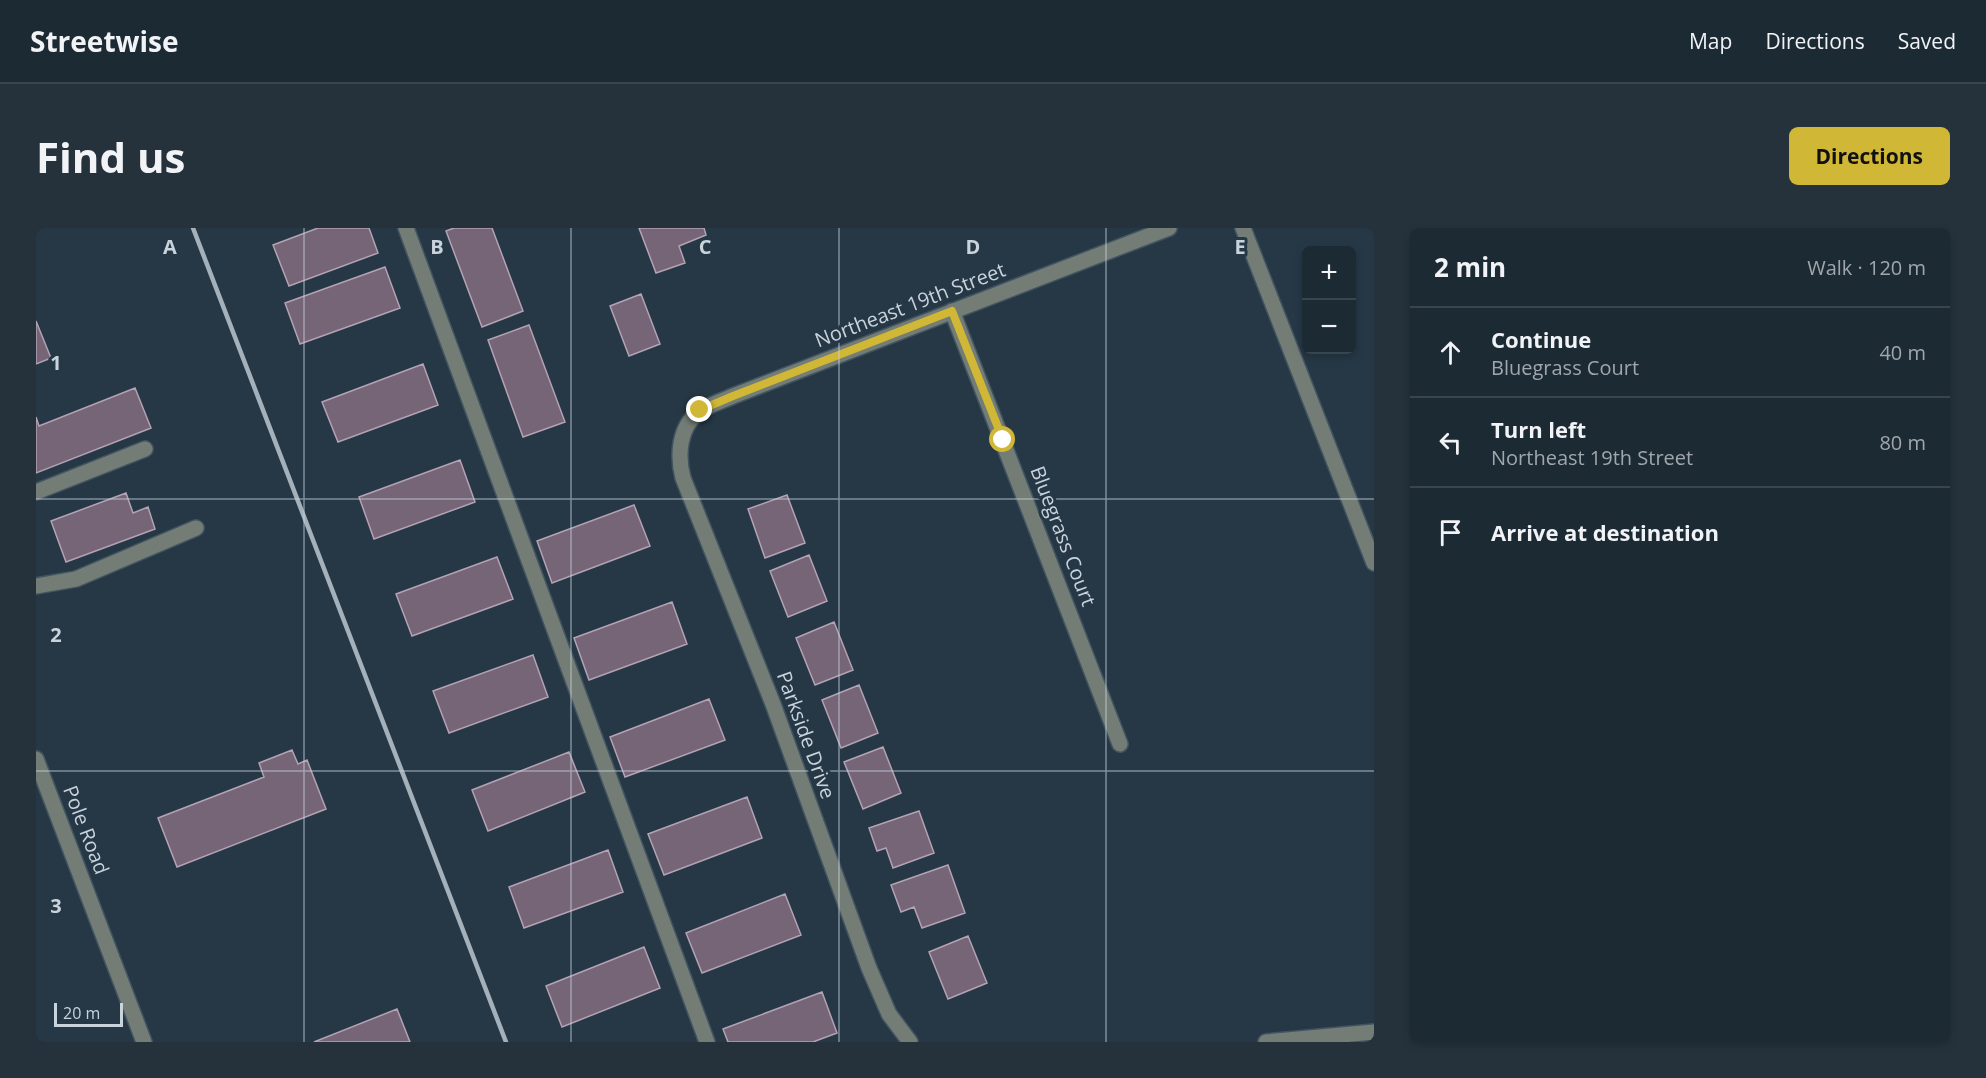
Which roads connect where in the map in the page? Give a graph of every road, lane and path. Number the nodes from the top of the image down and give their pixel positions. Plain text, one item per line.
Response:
1 (406, 228) edge
2 (1169, 228) edge
3 (1244, 228) edge
4 (952, 311) junction
5 (681, 440) joint
6 (145, 449) dead end
7 (36, 492) edge
8 (196, 528) dead end
9 (1374, 563) edge
10 (36, 586) edge
11 (1120, 744) dead end
12 (36, 759) edge
13 (1374, 1032) edge
14 (909, 1041) edge
15 (144, 1042) edge
16 (707, 1042) edge
17 (1266, 1042) edge

1 - 16 street
2 - 4 street, Northeast 19th Street
3 - 9 street
4 - 5 street, Northeast 19th Street
4 - 11 street, Bluegrass Court
5 - 14 street, Parkside Drive
6 - 7 street
8 - 10 street
12 - 15 street, Pole Road
13 - 17 street

